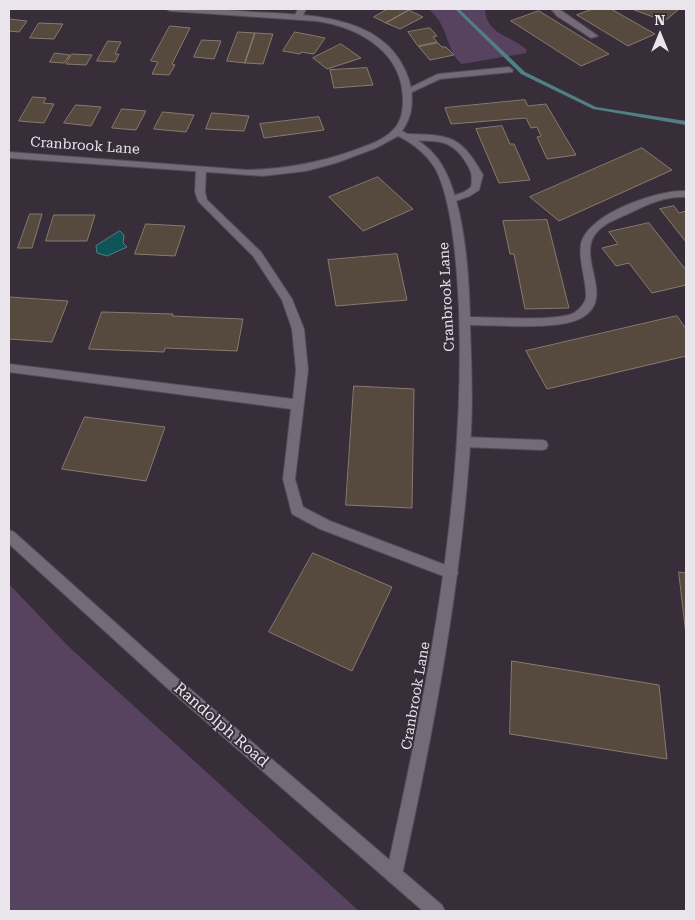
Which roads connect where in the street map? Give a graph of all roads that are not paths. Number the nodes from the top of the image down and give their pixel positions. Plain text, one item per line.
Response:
1 (170, 9) edge
2 (302, 9) edge
3 (555, 9) edge
4 (254, 11) edge
5 (298, 17) junction
6 (594, 36) dead end
7 (509, 70) dead end
8 (407, 91) junction
9 (402, 134) junction
10 (9, 155) edge
11 (201, 170) junction
12 (686, 194) edge
13 (450, 200) junction
14 (465, 321) junction
15 (9, 368) edge
16 (299, 405) junction
17 (464, 442) junction
18 (542, 445) dead end
19 (9, 536) edge
20 (451, 573) junction
21 (394, 875) junction
22 (436, 911) edge

1 - 4 street
2 - 5 street
3 - 6 street
4 - 5 street
5 - 8 street
7 - 8 street
8 - 9 street
9 - 11 street, Cranbrook Lane
9 - 13 street, Cranbrook Lane
9 - 13 street
10 - 11 street, Cranbrook Lane
11 - 16 street
12 - 14 street
13 - 14 street, Cranbrook Lane
14 - 17 street, Cranbrook Lane
15 - 16 street
16 - 20 street
17 - 18 street
17 - 20 street, Cranbrook Lane
19 - 21 street, Randolph Road
20 - 21 street, Cranbrook Lane
21 - 22 street, Randolph Road

